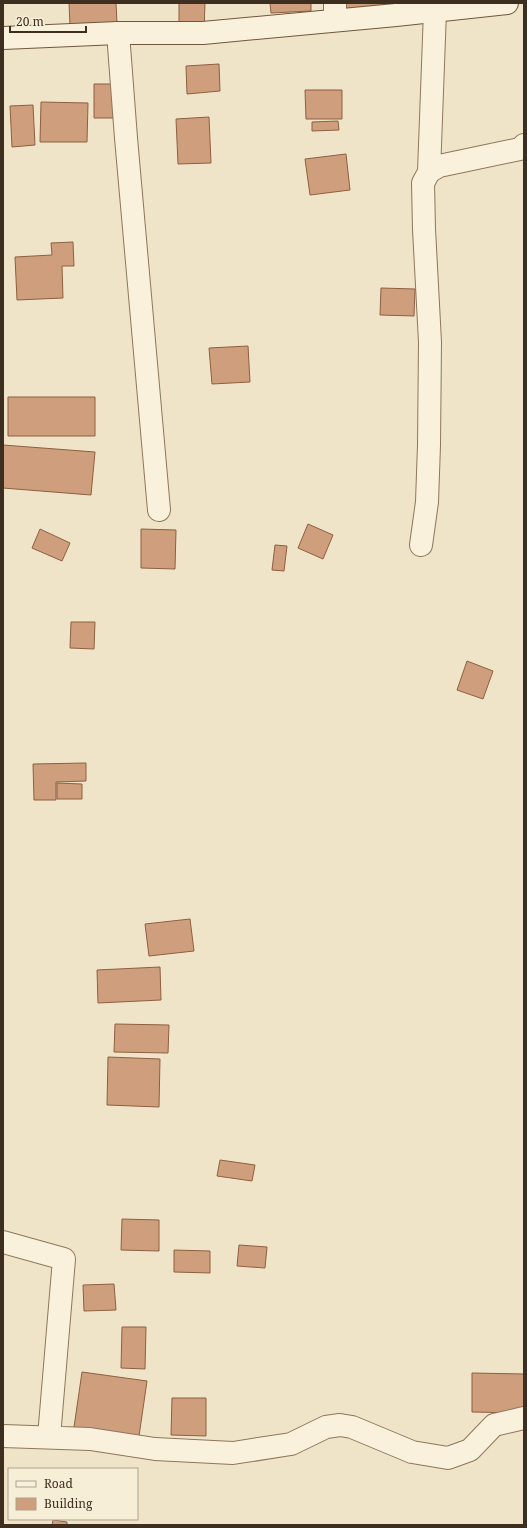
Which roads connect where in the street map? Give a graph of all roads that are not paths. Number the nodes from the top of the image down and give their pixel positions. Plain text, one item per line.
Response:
1 (507, 3) edge
2 (395, 9) edge
3 (435, 11) junction
4 (335, 12) edge
5 (118, 33) junction
6 (3, 38) edge
7 (524, 145) edge
8 (429, 172) junction
9 (159, 510) dead end
10 (421, 545) dead end
11 (3, 1242) edge
12 (524, 1418) edge
13 (3, 1436) edge
14 (49, 1437) junction

1 - 3 street
2 - 3 street
2 - 4 street
3 - 8 street
4 - 5 street
5 - 6 street
5 - 9 street
7 - 8 street
8 - 10 street
11 - 14 street
12 - 14 street
13 - 14 street

